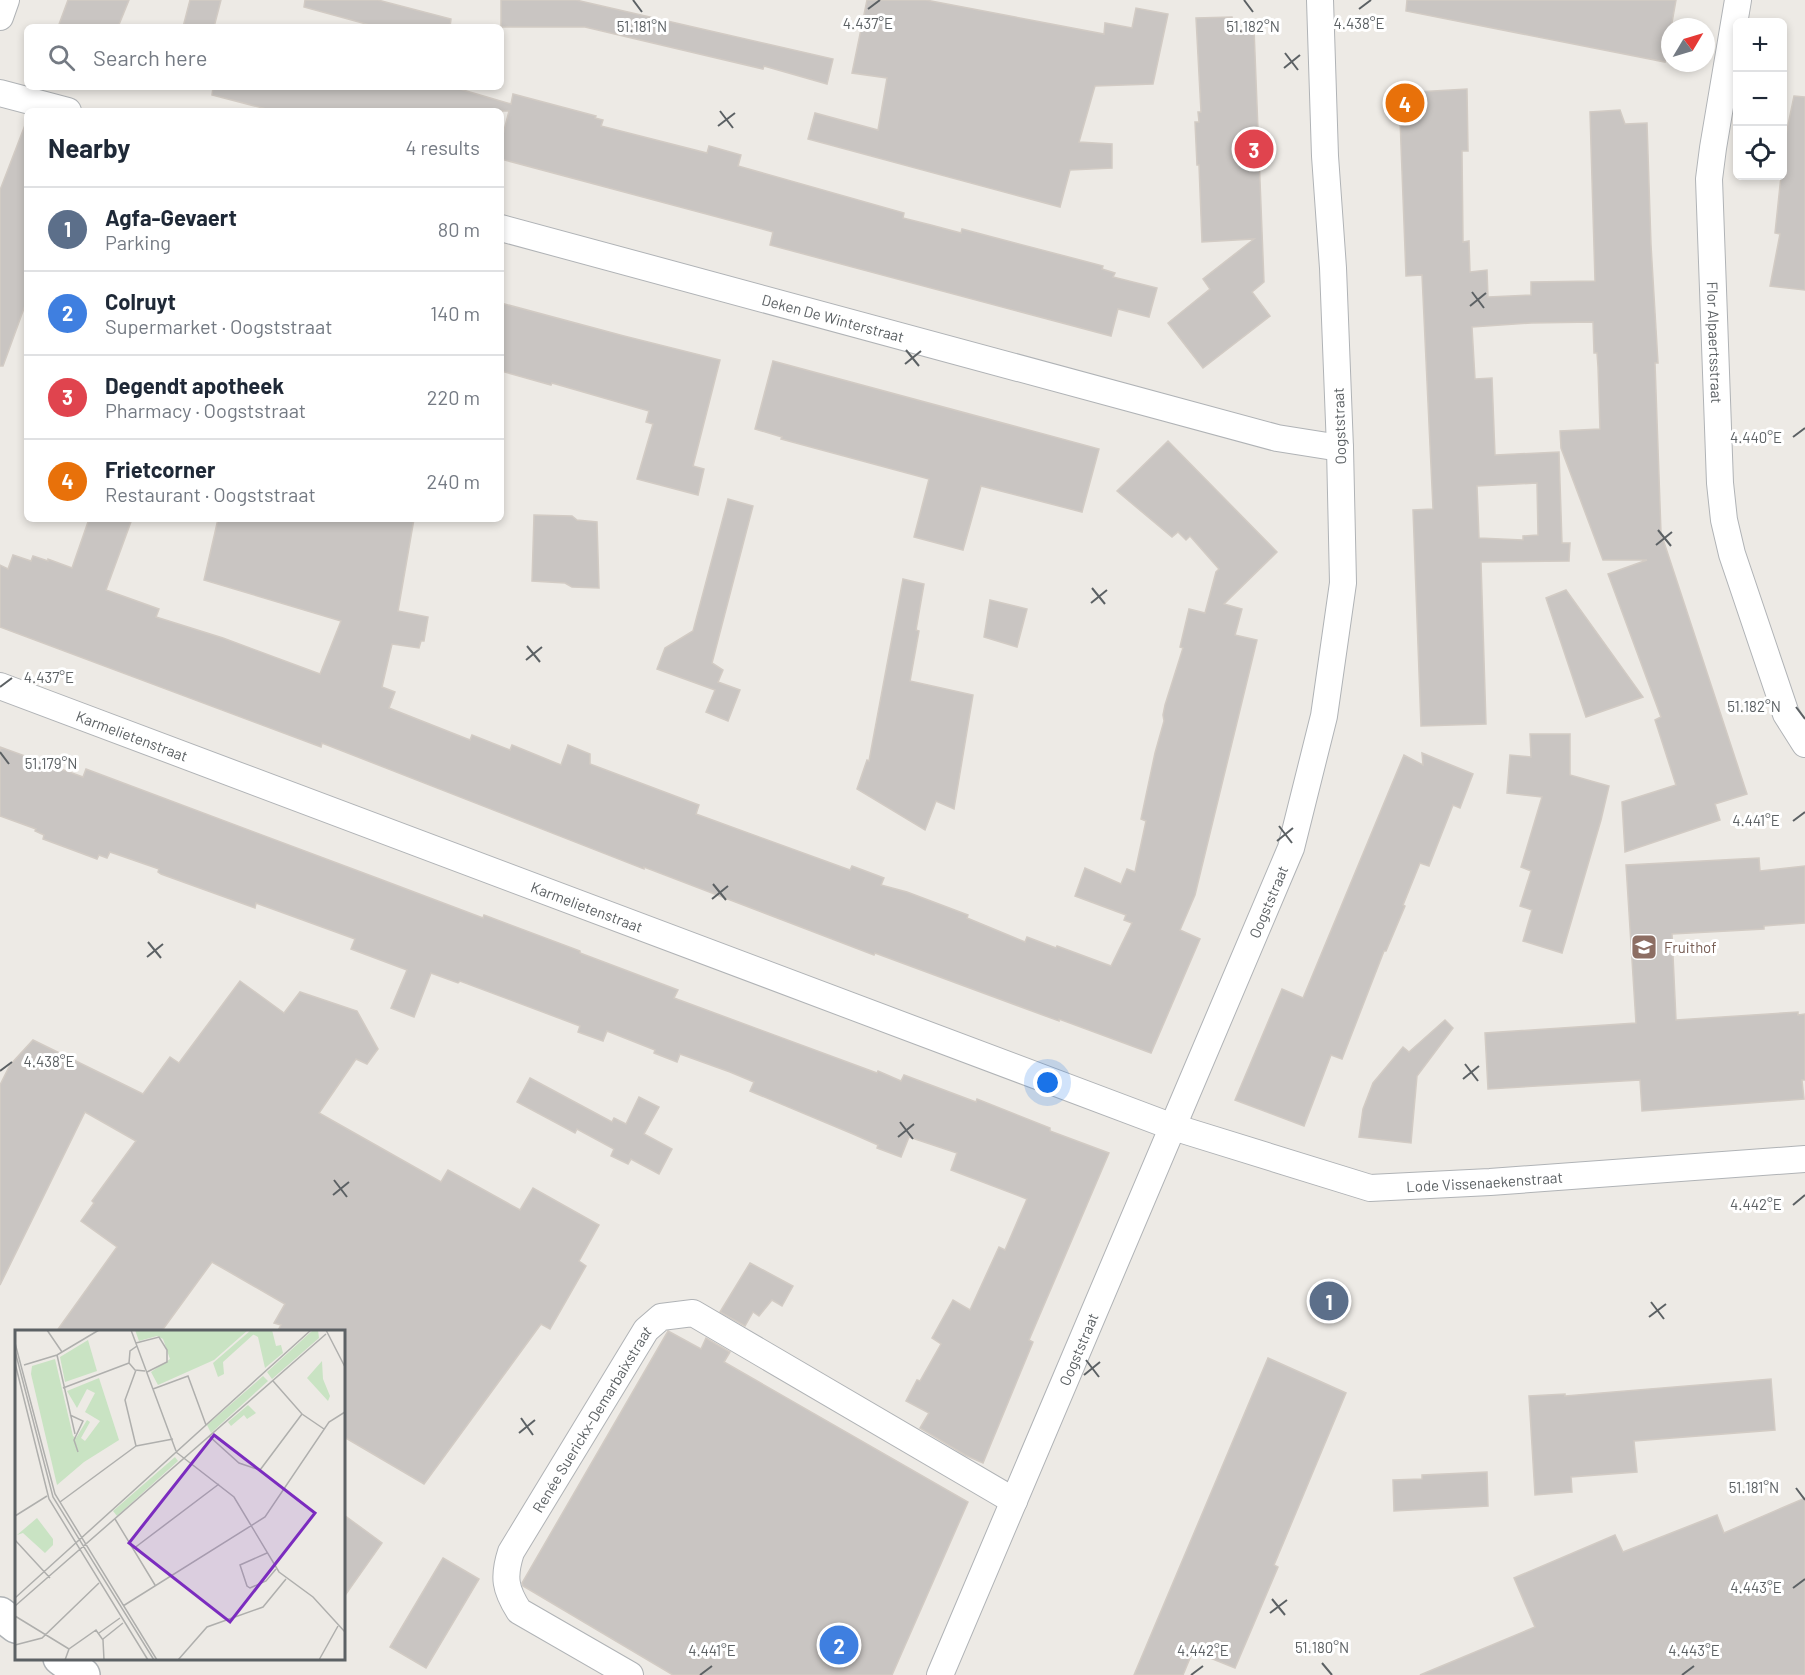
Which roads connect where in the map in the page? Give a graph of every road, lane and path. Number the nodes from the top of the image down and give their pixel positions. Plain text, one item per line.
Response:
1 (6, 0) edge
2 (1320, 0) edge
3 (1738, 0) edge
4 (0, 17) edge
5 (0, 93) edge
6 (57, 108) edge
7 (504, 229) edge
8 (1340, 448) junction
9 (0, 686) edge
10 (1805, 744) edge
11 (1173, 1126) junction
12 (1805, 1159) edge
13 (1014, 1501) junction
14 (0, 1614) edge
15 (15, 1625) edge
16 (61, 1660) edge
17 (82, 1675) edge
18 (630, 1675) edge
19 (940, 1675) edge

1 - 4 street
2 - 8 street, Oogststraat
3 - 10 street, Flor Alpaertsstraat
5 - 6 street
7 - 8 street, Deken De Winterstraat
8 - 11 street, Oogststraat
9 - 11 street, Karmelietenstraat
11 - 12 street, Lode Vissenaekenstraat
11 - 13 street, Oogststraat
13 - 18 street, Renée Suerickx-Demarbaixstraat
13 - 19 street, Oogststraat
14 - 15 street
16 - 17 street

